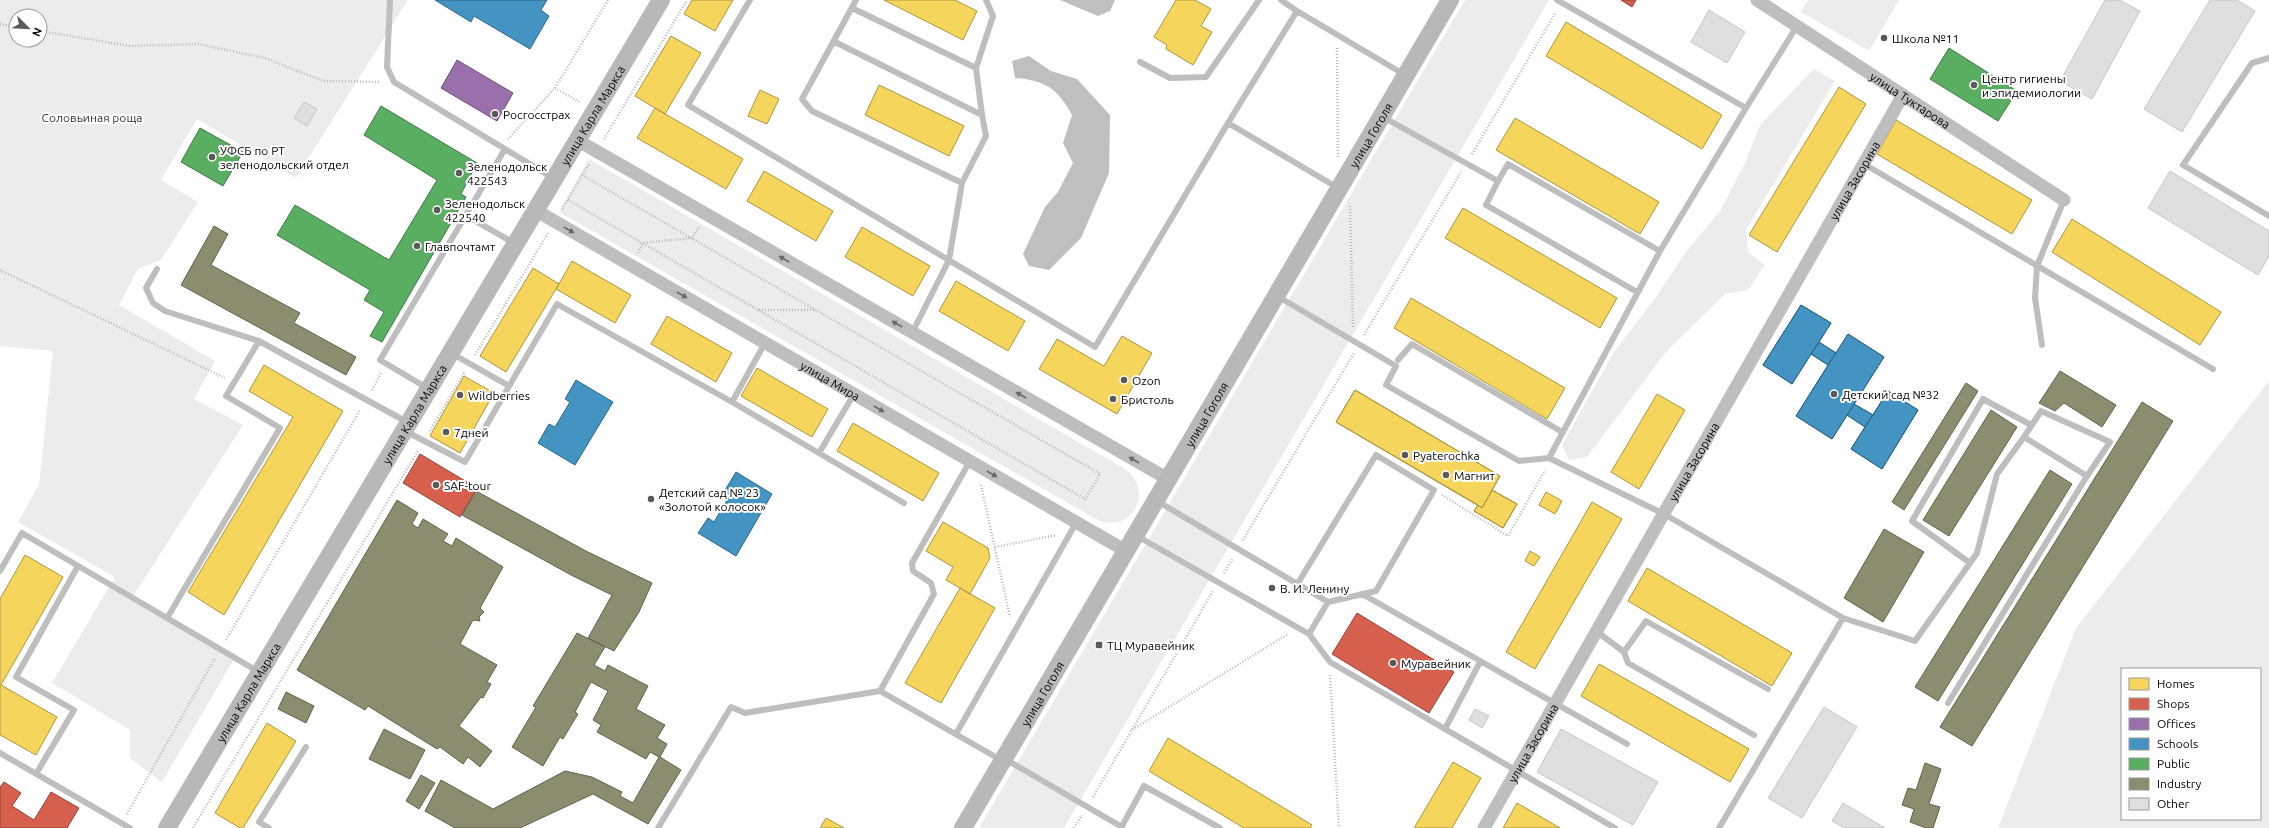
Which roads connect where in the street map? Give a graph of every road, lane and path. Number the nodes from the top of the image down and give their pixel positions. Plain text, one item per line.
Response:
1 (390, 0) edge
2 (608, 0) edge
3 (661, 0) edge
4 (687, 0) edge
5 (750, 0) edge
6 (856, 0) edge
7 (986, 0) edge
8 (1259, 0) edge
9 (1281, 0) edge
10 (1450, 0) edge
11 (1757, 0) edge
12 (1559, 1) edge
13 (852, 8) junction
14 (1297, 11) junction
15 (1797, 26) junction
16 (48, 32) edge
17 (835, 42) junction
18 (2269, 58) edge
19 (1140, 62) dead end
20 (976, 68) junction
21 (1406, 76) junction
22 (394, 82) junction
23 (1903, 96) junction
24 (1746, 108) junction
25 (982, 115) junction
26 (1382, 116) junction
27 (1228, 123) junction
28 (577, 140) junction
29 (505, 148) junction
30 (596, 152) junction
31 (1466, 164) junction
32 (1864, 164) junction
33 (582, 175) junction
34 (554, 178) junction
35 (1498, 181) junction
36 (962, 183) junction
37 (1339, 189) junction
38 (568, 200) junction
39 (2064, 200) joint
40 (535, 210) junction
41 (465, 215) junction
42 (2269, 216) edge
43 (555, 222) junction
44 (692, 238) junction
45 (643, 243) junction
46 (515, 244) junction
47 (1660, 252) junction
48 (949, 260) junction
49 (2037, 266) junction
50 (157, 269) dead end
51 (0, 270) edge
52 (1637, 292) junction
53 (1276, 296) junction
54 (759, 310) junction
55 (816, 310) junction
56 (912, 332) junction
57 (259, 341) junction
58 (765, 343) junction
59 (1359, 345) junction
60 (2042, 345) dead end
61 (450, 353) junction
62 (1398, 360) dead end
63 (386, 364) junction
64 (470, 364) junction
65 (2213, 369) dead end
66 (234, 382) junction
67 (509, 386) junction
68 (429, 389) junction
69 (854, 394) junction
70 (366, 399) junction
71 (732, 402) junction
72 (2031, 425) junction
73 (406, 426) junction
74 (1562, 432) junction
75 (2024, 436) junction
76 (423, 441) junction
77 (819, 453) junction
78 (1549, 458) junction
79 (973, 463) junction
80 (2087, 476) junction
81 (1168, 479) junction
82 (1434, 490) junction
83 (1156, 500) junction
84 (904, 503) dead end
85 (1664, 514) junction
86 (1074, 527) junction
87 (1135, 535) junction
88 (995, 547) junction
89 (1238, 548) junction
90 (1126, 551) junction
91 (1970, 563) junction
92 (78, 566) junction
93 (0, 570) edge
94 (1218, 582) junction
95 (1298, 583) junction
96 (1362, 594) junction
97 (1328, 602) junction
98 (167, 618) junction
99 (1843, 618) junction
100 (1298, 628) junction
101 (1596, 631) junction
102 (1014, 633) junction
103 (1309, 634) junction
104 (220, 649) junction
105 (1624, 652) junction
106 (1330, 662) junction
107 (1480, 662) junction
108 (260, 672) junction
109 (1768, 689) dead end
110 (880, 691) junction
111 (1948, 702) dead end
112 (1554, 705) junction
113 (1445, 729) junction
114 (1130, 732) junction
115 (956, 734) junction
116 (1754, 735) dead end
117 (1627, 744) dead end
118 (306, 747) dead end
119 (0, 753) edge
120 (1003, 759) junction
121 (1516, 771) junction
122 (36, 774) junction
123 (1088, 806) junction
124 (121, 823) junction
125 (1122, 827) edge
126 (130, 828) edge
127 (167, 828) edge
128 (192, 828) edge
129 (269, 828) edge
130 (658, 828) edge
131 (963, 828) edge
132 (1074, 828) edge
133 (1220, 828) edge
134 (1339, 828) edge
135 (1484, 828) edge
136 (1615, 828) edge
137 (1719, 828) edge

1 - 22 lane
2 - 29 path
3 - 28 main road, улица Карла Маркса
4 - 30 path
5 - 48 lane
6 - 13 lane
7 - 20 lane
8 - 19 lane
9 - 14 lane
10 - 21 main road, улица Гоголя
11 - 15 street, улица Туктарова
12 - 24 lane
12 - 31 path
13 - 17 lane
13 - 20 lane
14 - 21 lane
14 - 27 lane
15 - 23 street, улица Туктарова
15 - 24 lane
16 - 22 path
17 - 25 lane
17 - 36 lane
18 - 42 lane
20 - 25 lane
21 - 26 main road, улица Гоголя
22 - 29 lane
23 - 32 street, улица Засорина
23 - 39 street, улица Туктарова
24 - 47 lane
25 - 36 lane
26 - 31 lane
26 - 37 main road, улица Гоголя
27 - 37 lane
27 - 48 lane
28 - 30 street
28 - 34 main road, улица Карла Маркса
29 - 34 lane
29 - 41 lane
30 - 33 path
56 -> 30 street
31 - 35 lane
31 - 59 path
32 - 49 lane
32 - 85 street, улица Засорина
33 - 38 path
33 - 44 path
34 - 40 main road, улица Карла Маркса
35 - 47 lane
35 - 52 lane
36 - 48 lane
37 - 53 main road, улица Гоголя
38 - 43 path
38 - 45 path
39 - 49 lane
40 - 43 street, улица Мира
40 - 46 main road, улица Карла Маркса
41 - 46 lane
41 - 63 lane
43 -> 58 street, улица Мира
43 - 64 path
44 - 45 path
44 - 55 path
45 - 54 path
46 - 61 main road, улица Карла Маркса
47 - 52 lane
48 - 56 lane
49 - 60 lane
49 - 65 lane
50 - 57 lane
51 - 66 path
52 - 74 lane
53 - 59 lane
53 - 81 main road, улица Гоголя
54 - 55 path
54 - 55 path
81 -> 56 street
57 - 66 lane
57 - 70 lane
58 - 69 street, улица Мира
58 - 71 lane
59 - 78 lane
59 - 89 path
61 - 64 lane
61 - 68 main road, улица Карла Маркса
62 - 74 lane
63 - 68 lane
63 - 70 path
64 - 67 lane
64 - 76 path
66 - 98 lane
67 - 71 lane
67 - 76 lane
68 - 73 main road, улица Карла Маркса
69 - 77 lane
69 -> 79 street, улица Мира
70 - 73 lane
70 - 104 path
71 - 77 lane
72 - 75 lane
72 - 80 lane
72 - 91 lane
73 - 76 lane
73 - 108 main road, улица Карла Маркса
74 - 78 lane
75 - 80 lane
75 - 91 lane
76 - 128 path
77 - 84 lane
78 - 82 path
78 - 85 lane
79 -> 86 street, улица Мира
79 - 88 path
79 - 110 lane
80 - 111 lane
81 - 83 main road, улица Гоголя
82 - 95 lane
82 - 96 lane
83 - 87 main road, улица Гоголя
83 - 89 lane
85 - 99 lane
85 - 101 street, улица Засорина
86 - 88 path
86 - 90 street, улица Мира
86 - 102 lane
87 - 90 main road, улица Гоголя
87 - 94 lane
88 - 102 path
89 - 94 path
89 - 95 lane
90 - 120 main road, улица Гоголя
91 - 99 lane
92 - 93 lane
92 - 98 lane
92 - 122 lane
94 - 100 lane
94 - 114 path
95 - 97 lane
96 - 97 lane
96 - 107 lane
97 - 103 lane
98 - 104 lane
99 - 137 lane
100 - 103 lane
100 - 114 path
101 - 105 lane
101 - 112 street, улица Засорина
102 - 115 lane
103 - 106 lane
104 - 108 lane
104 - 124 path
105 - 109 lane
105 - 116 lane
106 - 113 lane
106 - 134 path
107 - 112 lane
107 - 113 lane
108 - 127 main road, улица Карла Маркса
110 - 115 lane
110 - 130 lane
112 - 117 lane
112 - 121 street, улица Засорина
113 - 121 lane
114 - 123 path
115 - 120 lane
118 - 129 lane
119 - 122 lane
120 - 123 lane
120 - 131 main road, улица Гоголя
121 - 135 street, улица Засорина
121 - 136 lane
122 - 124 lane
123 - 125 lane
123 - 132 path
124 - 126 lane
125 - 133 lane

